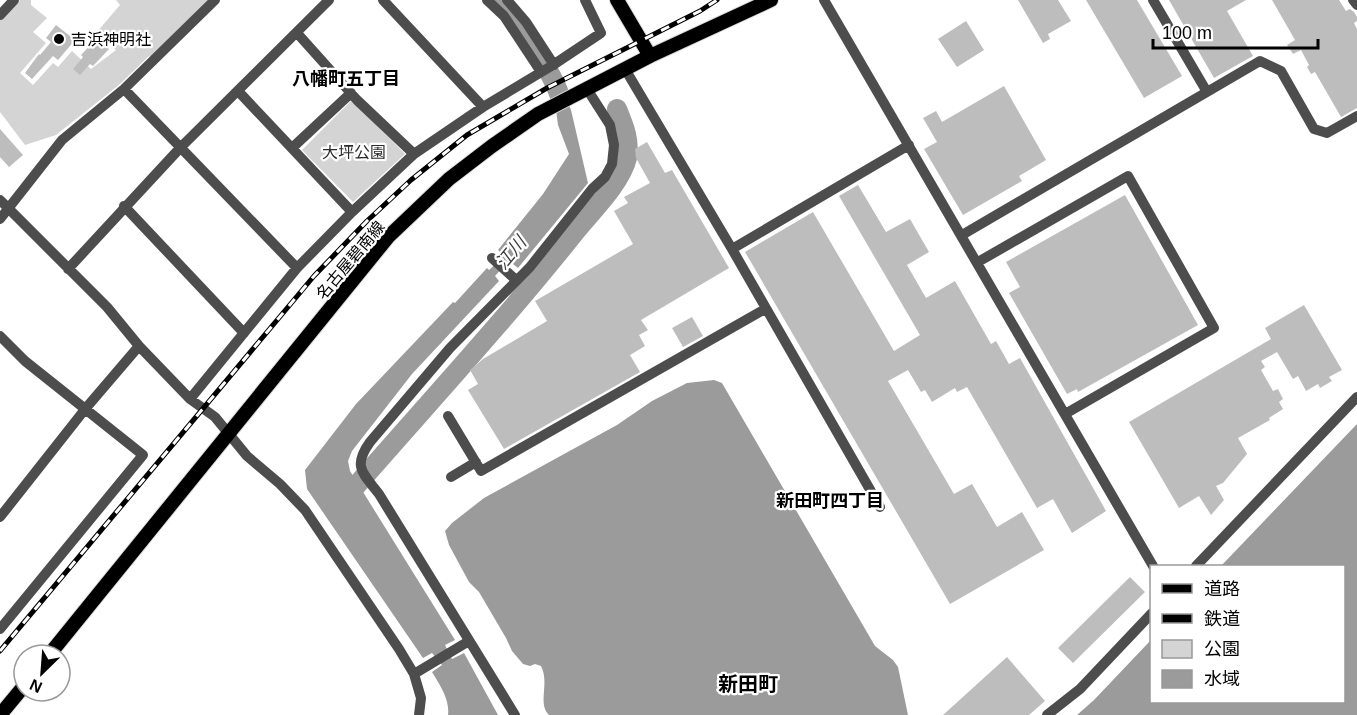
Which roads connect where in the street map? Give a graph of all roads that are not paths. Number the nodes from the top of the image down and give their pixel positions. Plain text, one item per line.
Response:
1 (215, 0) edge
2 (329, 0) edge
3 (383, 0) edge
4 (487, 0) edge
5 (507, 0) edge
6 (585, 0) edge
7 (617, 0) edge
8 (771, 0) edge
9 (824, 0) edge
10 (1152, 0) edge
11 (1353, 0) edge
12 (11, 1) edge
13 (1357, 5) edge
14 (0, 15) edge
15 (297, 33) junction
16 (650, 56) junction
17 (553, 65) junction
18 (625, 69) junction
19 (541, 72) junction
20 (124, 89) junction
21 (587, 89) junction
22 (238, 91) junction
23 (1207, 92) junction
24 (351, 93) junction
25 (483, 107) junction
26 (1357, 116) edge
27 (909, 145) junction
28 (181, 147) junction
29 (292, 148) junction
30 (414, 154) junction
31 (4, 204) edge
32 (124, 206) junction
33 (352, 212) junction
34 (0, 219) edge
35 (962, 235) junction
36 (732, 249) junction
37 (492, 258) dead end
38 (978, 262) junction
39 (68, 268) junction
40 (297, 268) junction
41 (515, 280) junction
42 (765, 309) junction
43 (244, 333) junction
44 (0, 336) edge
45 (139, 346) junction
46 (1357, 397) edge
47 (190, 399) junction
48 (86, 408) junction
49 (1065, 414) junction
50 (448, 416) dead end
51 (228, 435) junction
52 (476, 462) junction
53 (451, 477) dead end
54 (880, 507) dead end
55 (0, 518) edge
56 (1152, 565) edge
57 (1198, 565) edge
58 (1150, 615) edge
59 (0, 629) edge
60 (59, 643) edge
61 (465, 643) junction
62 (418, 671) junction
63 (12, 700) edge
64 (0, 715) edge
65 (419, 715) edge
66 (515, 715) edge
67 (1047, 715) edge

1 - 20 street
2 - 15 street
3 - 25 street
4 - 19 street
5 - 17 street
6 - 17 street
7 - 16 main road
8 - 16 main road, 名古屋碧南線
9 - 27 street
10 - 23 street
11 - 13 street
12 - 14 street
15 - 22 street
15 - 24 street
16 - 18 main road, 名古屋碧南線
17 - 19 street
18 - 21 main road, 名古屋碧南線
18 - 36 street
19 - 25 street
20 - 28 street
20 - 31 street
21 - 41 street
21 - 51 main road, 名古屋碧南線
22 - 28 street
22 - 29 street
23 - 26 street
23 - 35 street
24 - 29 street
24 - 30 street
25 - 30 street
27 - 35 street
27 - 36 street
28 - 32 street
28 - 40 street
29 - 33 street
30 - 33 street
31 - 34 street
31 - 39 street
32 - 39 street
32 - 43 street
33 - 40 street
35 - 38 street
36 - 42 street
37 - 41 street
38 - 49 street
38 - 49 street
39 - 45 street
40 - 43 street
41 - 61 street
42 - 52 street
42 - 54 street
43 - 47 street
44 - 48 street
45 - 47 street
45 - 48 street
46 - 57 street
47 - 51 street
48 - 55 street
48 - 59 street
49 - 56 street
50 - 52 street
51 - 60 main road, 名古屋碧南線
51 - 62 street
52 - 53 street
58 - 67 street
61 - 62 street
61 - 66 street
62 - 65 street
63 - 64 main road

